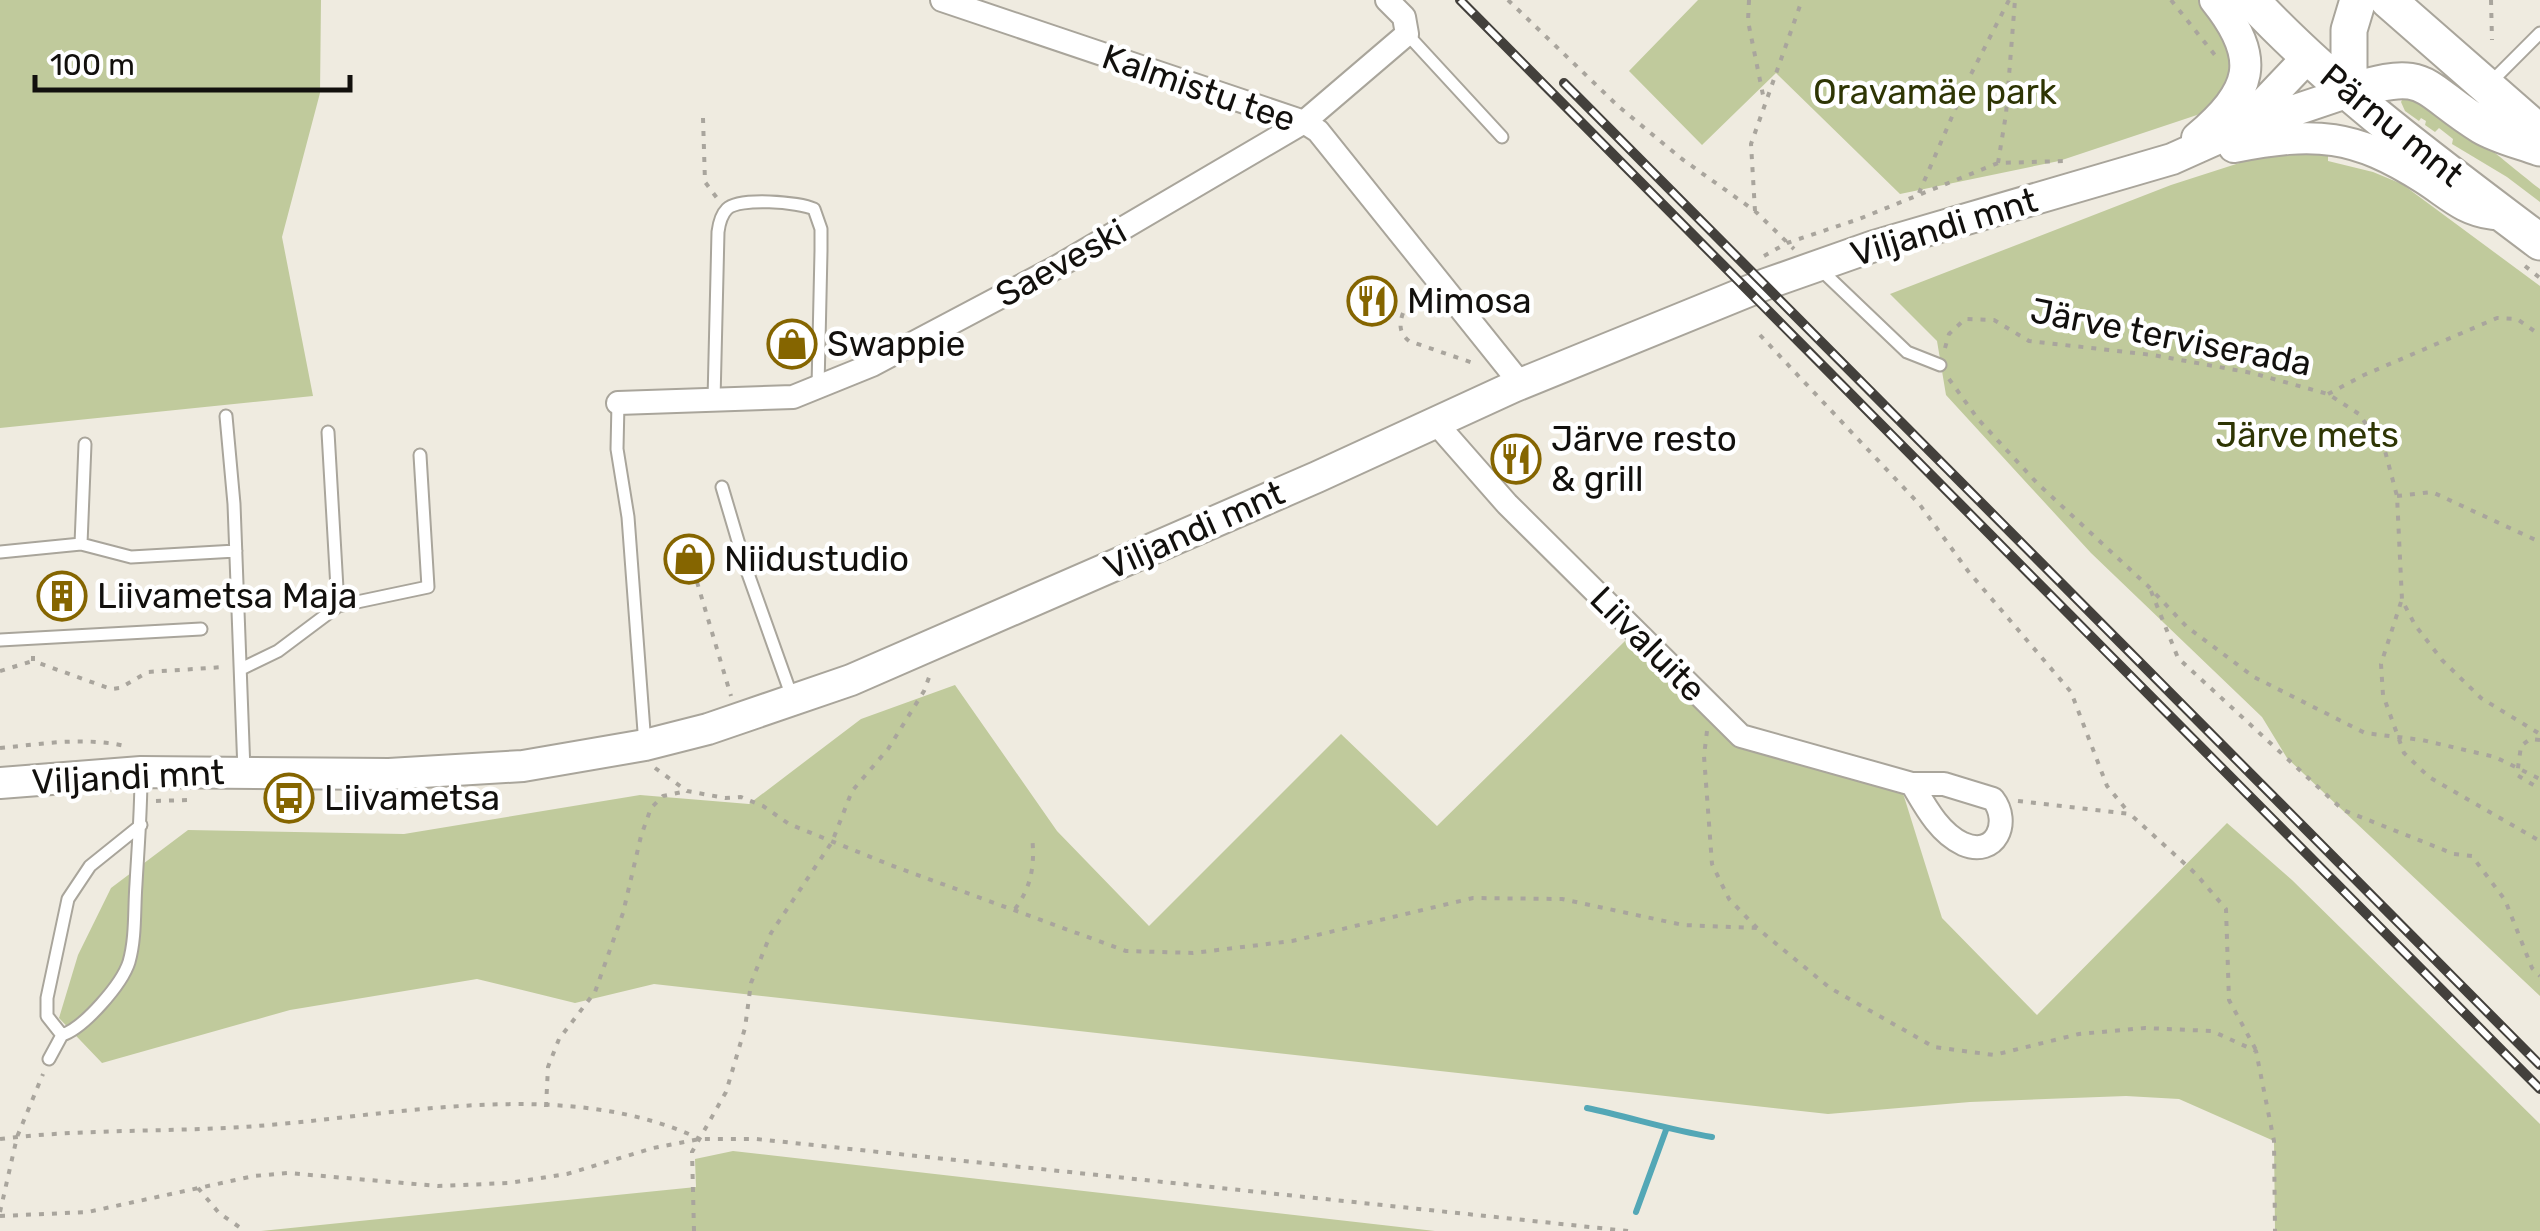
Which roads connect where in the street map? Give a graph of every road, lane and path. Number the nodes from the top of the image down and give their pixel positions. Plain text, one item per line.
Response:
1 (942, 0) edge
2 (1387, 0) edge
3 (1508, 0) edge
4 (1748, 0) edge
5 (1802, 0) edge
6 (2012, 0) edge
7 (2171, 0) edge
8 (2214, 0) edge
9 (2251, 0) edge
10 (2350, 0) edge
11 (2358, 0) edge
12 (2388, 0) edge
13 (2416, 0) edge
14 (2491, 0) edge
15 (2540, 33) edge
16 (1406, 34) junction
17 (2427, 35) junction
18 (2492, 40) dead end
19 (2308, 57) junction
20 (2227, 71) dead end
21 (2486, 88) junction
22 (2350, 92) junction
23 (1764, 100) junction
24 (703, 118) dead end
25 (1304, 122) junction
26 (2239, 129) junction
27 (2540, 133) edge
28 (1502, 137) dead end
29 (2540, 148) edge
30 (2172, 159) junction
31 (2075, 162) dead end
32 (1998, 163) junction
33 (1919, 194) junction
34 (726, 210) junction
35 (1755, 211) junction
36 (2506, 217) junction
37 (2540, 242) edge
38 (1787, 243) junction
39 (1817, 266) junction
40 (1403, 313) dead end
41 (1760, 335) dead end
42 (2540, 335) edge
43 (1499, 357) junction
44 (1940, 366) junction
45 (1521, 384) junction
46 (818, 387) junction
47 (2328, 394) junction
48 (714, 400) junction
49 (618, 403) joint
50 (226, 416) dead end
51 (1436, 422) junction
52 (328, 432) dead end
53 (84, 444) dead end
54 (420, 455) dead end
55 (722, 487) dead end
56 (2397, 496) junction
57 (2540, 542) edge
58 (81, 544) junction
59 (236, 551) junction
60 (0, 552) edge
61 (697, 582) dead end
62 (2149, 587) junction
63 (2402, 600) junction
64 (338, 606) junction
65 (200, 629) dead end
66 (31, 636) junction
67 (0, 640) edge
68 (33, 662) junction
69 (240, 668) junction
70 (932, 668) dead end
71 (0, 670) edge
72 (729, 697) dead end
73 (793, 702) junction
74 (1710, 706) junction
75 (2540, 737) edge
76 (2398, 738) junction
77 (644, 744) junction
78 (0, 748) edge
79 (138, 760) junction
80 (2517, 768) junction
81 (244, 772) junction
82 (2540, 779) edge
83 (0, 783) edge
84 (1912, 784) junction
85 (2540, 790) edge
86 (687, 791) junction
87 (1993, 799) junction
88 (2130, 814) junction
89 (142, 825) junction
90 (1032, 836) dead end
91 (2540, 841) edge
92 (832, 842) junction
93 (1015, 909) junction
94 (1757, 928) junction
95 (2540, 976) edge
96 (62, 1035) junction
97 (2256, 1051) junction
98 (49, 1059) joint
99 (546, 1107) junction
100 (18, 1137) junction
101 (0, 1139) edge
102 (700, 1139) junction
103 (198, 1188) junction
104 (0, 1214) edge
105 (245, 1231) edge
106 (694, 1231) edge
107 (1628, 1231) edge
108 (2276, 1231) edge

1 - 25 street, Kalmistu tee
2 - 16 street
3 - 35 path
4 - 23 path
5 - 23 path
6 - 32 path
6 - 33 path
7 - 20 path
8 - 30 main road
9 - 19 highway, Pärnu mnt
10 - 19 highway
11 - 22 highway
12 - 17 highway
13 - 17 lane
14 - 18 path
15 - 21 lane
16 - 25 street, Saeveski
16 - 28 lane
17 - 21 highway
19 - 22 highway, Pärnu mnt
19 - 26 main road
21 - 27 highway
22 - 26 main road, Viljandi mnt
22 - 29 highway
22 - 36 highway, Pärnu mnt
23 - 35 path
24 - 34 path
25 - 43 street, Kalmistu tee
25 - 46 street, Saeveski
26 - 30 main road, Viljandi mnt
30 - 36 main road
30 - 39 main road, Viljandi mnt
31 - 32 path
32 - 33 path
33 - 38 path
34 - 46 lane
34 - 48 lane
35 - 38 path
36 - 37 highway, Pärnu mnt
38 - 39 path
39 - 44 lane
39 - 45 main road, Viljandi mnt
40 - 43 path
41 - 88 path
42 - 47 path
43 - 45 street, Kalmistu tee
44 - 47 path, Järve terviserada
44 - 62 path
45 - 51 main road, Viljandi mnt
46 - 48 street, Saeveski
47 - 56 path, Järve terviserada
48 - 49 street, Saeveski
49 - 77 lane
50 - 59 lane
51 - 73 main road, Viljandi mnt
51 - 74 street, Liivaluite
52 - 64 lane
53 - 58 lane
54 - 64 lane
55 - 73 lane
56 - 57 path
56 - 63 path, Järve terviserada
58 - 59 lane
58 - 60 lane
59 - 69 lane
61 - 72 path
62 - 76 path
62 - 95 path
63 - 75 path, Järve terviserada
63 - 76 path
64 - 69 lane
65 - 66 lane
66 - 67 lane
66 - 68 path
68 - 69 path
68 - 71 path
69 - 81 lane
70 - 92 path
73 - 77 main road, Viljandi mnt
74 - 84 street, Liivaluite
74 - 94 path
75 - 80 path
76 - 80 path
76 - 91 path
77 - 81 main road, Viljandi mnt
77 - 86 path
78 - 79 path
79 - 81 main road, Viljandi mnt
79 - 83 main road, Viljandi mnt
79 - 89 lane
80 - 82 path
80 - 85 path
84 - 87 street, Liivaluite
84 - 87 street
86 - 92 path
86 - 99 path
87 - 88 path
88 - 97 path
89 - 96 lane
89 - 96 lane
90 - 93 path
92 - 93 path
92 - 102 path
93 - 94 path
94 - 97 path
96 - 98 lane
97 - 108 path
98 - 100 path
99 - 100 path
99 - 102 path
100 - 101 path
100 - 104 path
102 - 103 path
102 - 106 path
102 - 107 path
103 - 104 path
103 - 105 path

